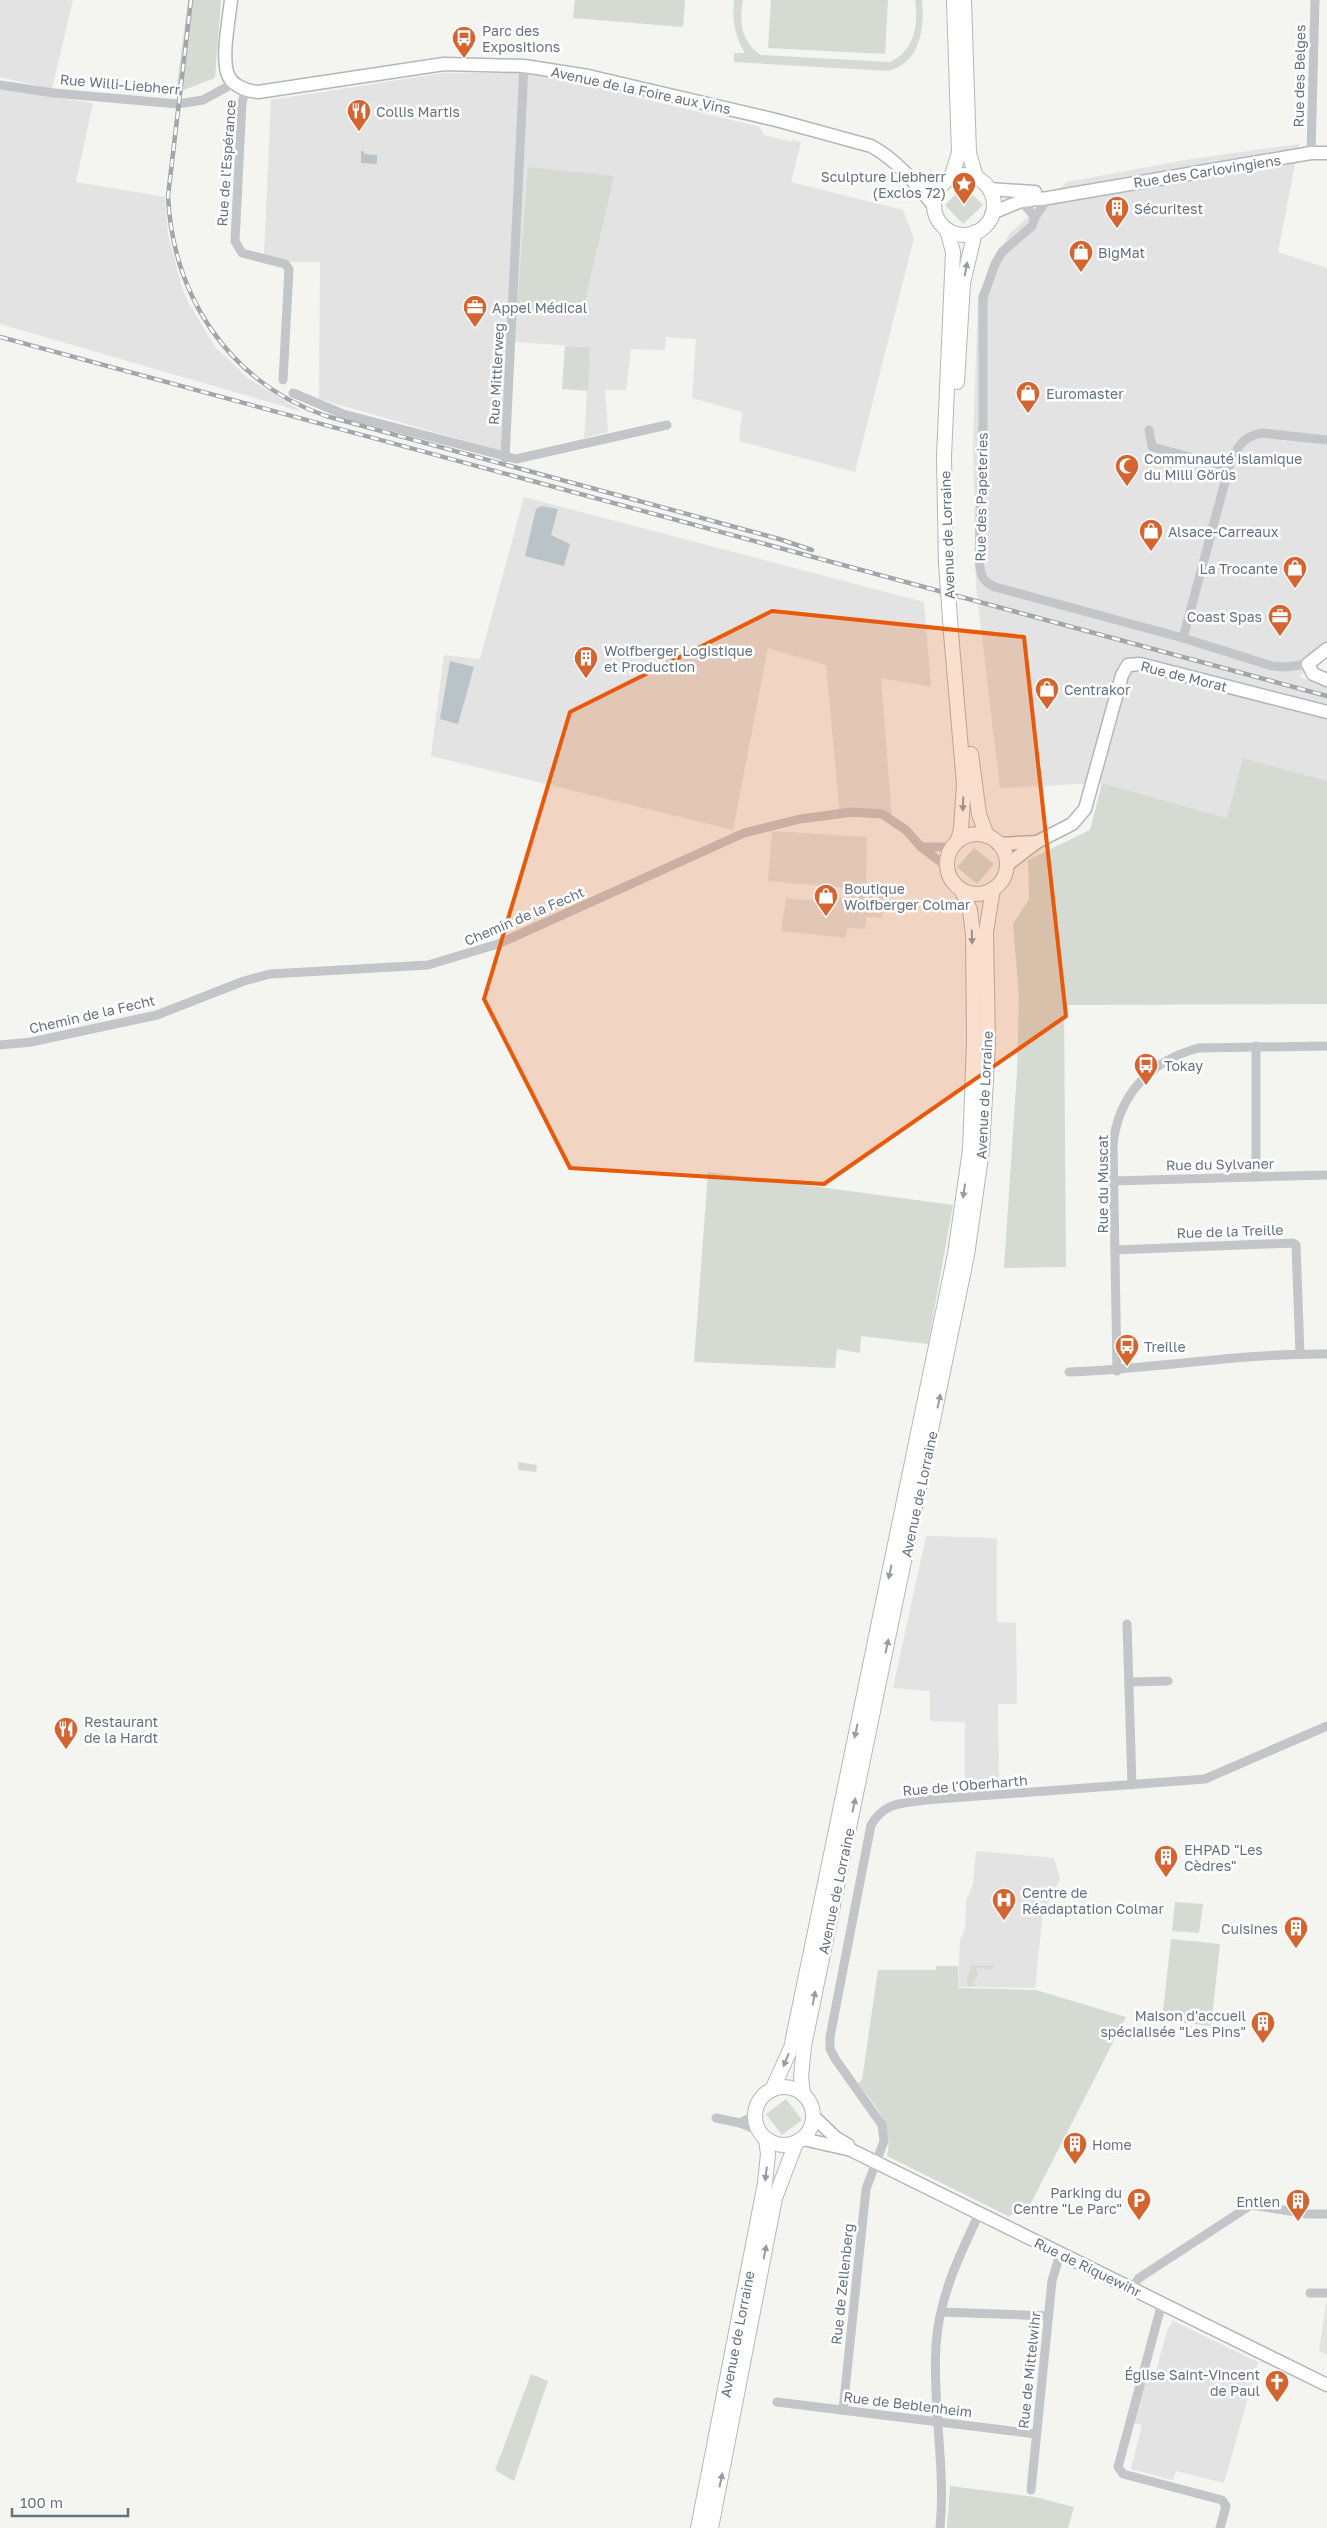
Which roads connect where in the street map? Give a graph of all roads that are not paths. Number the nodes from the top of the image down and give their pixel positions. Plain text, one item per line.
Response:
1 (231, 0) edge
2 (954, 0) edge
3 (964, 0) edge
4 (1315, 0) edge
5 (524, 66) junction
6 (234, 83) junction
7 (0, 85) edge
8 (246, 91) junction
9 (1311, 153) junction
10 (1327, 153) edge
11 (976, 177) junction
12 (913, 180) junction
13 (947, 181) junction
14 (989, 189) junction
15 (1053, 197) junction
16 (1021, 200) junction
17 (934, 206) junction
18 (992, 213) junction
19 (1035, 217) junction
20 (947, 230) junction
21 (975, 232) junction
22 (283, 380) dead end
23 (293, 393) dead end
24 (667, 425) dead end
25 (1149, 430) dead end
26 (1327, 440) edge
27 (505, 458) junction
28 (1230, 467) junction
29 (950, 563) junction
30 (956, 633) junction
31 (1183, 638) junction
32 (1327, 649) edge
33 (1308, 664) junction
34 (1327, 680) edge
35 (1327, 712) edge
36 (993, 840) junction
37 (1037, 842) junction
38 (955, 844) junction
39 (921, 847) junction
40 (1007, 865) junction
41 (946, 866) junction
42 (993, 889) junction
43 (962, 891) junction
44 (0, 1045) edge
45 (1256, 1046) junction
46 (1327, 1046) edge
47 (1327, 1175) edge
48 (1256, 1178) junction
49 (1113, 1181) junction
50 (1115, 1250) junction
51 (1300, 1354) junction
52 (1327, 1354) edge
53 (1117, 1371) junction
54 (1069, 1372) dead end
55 (1127, 1624) dead end
56 (1168, 1681) dead end
57 (1129, 1682) junction
58 (1327, 1726) edge
59 (1132, 1785) junction
60 (772, 2090) junction
61 (803, 2094) junction
62 (756, 2115) junction
63 (716, 2118) dead end
64 (814, 2118) junction
65 (740, 2123) junction
66 (763, 2135) junction
67 (799, 2141) junction
68 (849, 2149) junction
69 (877, 2163) junction
70 (979, 2214) junction
71 (1327, 2214) edge
72 (1060, 2254) junction
73 (1132, 2288) junction
74 (1310, 2293) dead end
75 (1327, 2293) edge
76 (1162, 2303) junction
77 (942, 2312) junction
78 (1049, 2316) junction
79 (1327, 2385) edge
80 (777, 2402) dead end
81 (843, 2410) junction
82 (937, 2420) junction
83 (1036, 2434) junction
84 (1032, 2490) dead end
85 (698, 2528) edge
86 (711, 2528) edge
87 (940, 2528) edge
88 (1220, 2528) edge

1 - 6 street
2 - 13 main road
3 - 11 main road
4 - 9 street, Rue des Belges
5 - 8 street, Avenue de la Foire aux Vins
5 - 12 street, Avenue de la Foire aux Vins
5 - 27 street, Rue Mittlerweg
6 - 7 street, Rue Willi-Liebherr
6 - 8 street
8 - 22 street, Rue de l'Espérance
9 - 10 street, Rue des Carlovingiens
9 - 15 street, Rue des Carlovingiens
11 - 13 main road
11 - 14 main road
12 - 13 street
12 - 17 street, Avenue de la Foire aux Vins
13 - 17 main road
14 - 15 street, Rue des Carlovingiens
14 - 18 main road
15 - 16 street, Rue des Carlovingiens
15 - 19 street, Rue des Papeteries
16 - 18 street, Rue des Carlovingiens
16 - 19 street
17 - 20 main road
18 - 21 main road
19 - 31 street, Rue des Papeteries
20 - 21 main road
20 - 29 main road, Avenue de Lorraine
29 -> 21 main road, Avenue de Lorraine
23 - 27 street
24 - 27 street
25 - 28 street
26 - 28 street
28 - 31 street
29 - 30 main road, Avenue de Lorraine
30 - 36 main road, Avenue de Lorraine
30 -> 38 main road, Avenue de Lorraine
31 - 33 street, Rue des Papeteries
32 - 33 street
33 - 34 street
35 - 37 street, Rue de Morat
36 - 37 street, Rue de Morat
36 - 38 main road
36 - 40 main road
37 - 40 street, Rue de Morat
38 - 39 street
38 - 41 main road
39 - 41 street, Chemin de la Fecht
39 - 44 street, Chemin de la Fecht
40 - 42 main road
41 - 43 main road
42 - 43 main road
61 -> 42 main road, Avenue de Lorraine
43 -> 60 main road, Avenue de Lorraine
45 - 46 street, Rue du Muscat
45 - 48 street
45 - 49 street, Rue du Muscat
47 - 48 street, Rue du Sylvaner
48 - 49 street, Rue du Sylvaner
49 - 50 street, Rue du Muscat
50 - 51 street, Rue de la Treille
50 - 53 street, Rue du Muscat
51 - 52 street
51 - 53 street
53 - 54 street
55 - 57 street
56 - 57 street
57 - 59 street
58 - 59 street, Rue de l'Oberharth
59 - 69 street, Rue de l'Oberharth
60 - 61 main road
60 - 62 main road, Avenue de Lorraine
61 - 64 main road, Avenue de Lorraine
62 - 65 street
62 - 66 main road, Avenue de Lorraine
63 - 65 street
64 - 67 main road, Avenue de Lorraine
64 - 68 street, Rue de Riquewihr
65 - 66 street
66 - 67 main road
66 -> 85 main road, Avenue de Lorraine
67 - 68 street, Rue de Riquewihr
86 -> 67 main road, Avenue de Lorraine
68 - 69 street, Rue de Riquewihr
69 - 70 street, Rue de Riquewihr
69 - 81 street, Rue de Zellenberg
70 - 72 street, Rue de Riquewihr
70 - 77 street
71 - 73 street
72 - 73 street, Rue de Riquewihr
72 - 78 street, Rue de Mittelwihr
73 - 76 street, Rue de Riquewihr
74 - 75 street
76 - 79 street, Rue de Riquewihr
76 - 88 street
77 - 78 street
77 - 82 street
78 - 83 street, Rue de Mittelwihr
80 - 81 street, Rue de Beblenheim
81 - 82 street, Rue de Beblenheim
82 - 83 street, Rue de Beblenheim
82 - 87 street
83 - 84 street, Rue de Mittelwihr

